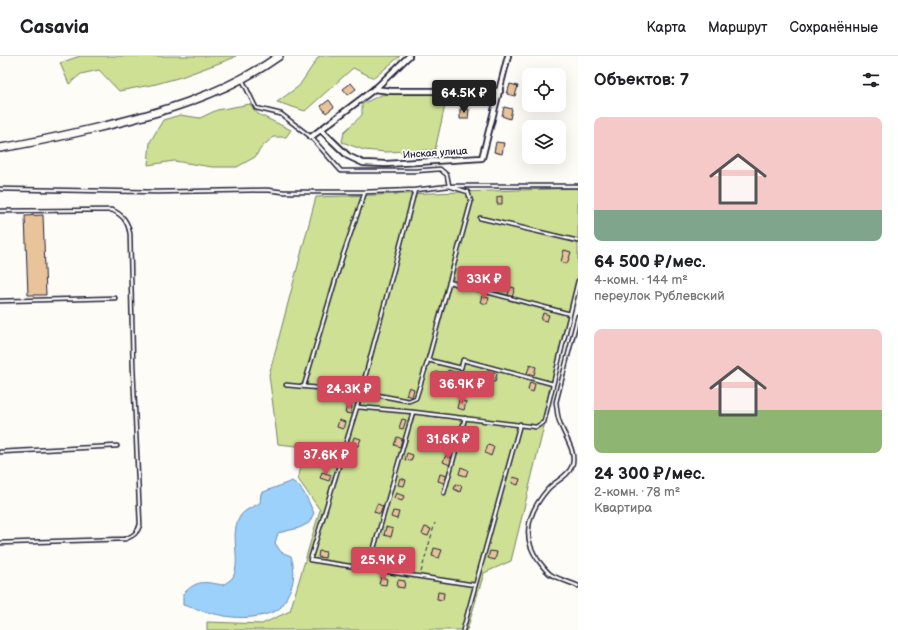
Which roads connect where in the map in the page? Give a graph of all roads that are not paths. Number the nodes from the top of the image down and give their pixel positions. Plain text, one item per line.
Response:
1 (279, 56) edge
2 (409, 56) edge
3 (508, 56) edge
4 (242, 79) junction
5 (374, 89) junction
6 (500, 91) junction
7 (321, 130) junction
8 (311, 137) junction
9 (0, 148) edge
10 (449, 186) junction
11 (578, 186) edge
12 (0, 189) edge
13 (415, 190) junction
14 (365, 192) junction
15 (0, 211) edge
16 (480, 218) dead end
17 (578, 241) edge
18 (578, 281) edge
19 (449, 282) junction
20 (115, 298) dead end
21 (0, 301) edge
22 (570, 314) junction
23 (578, 316) edge
24 (428, 360) junction
25 (286, 384) dead end
26 (553, 384) junction
27 (304, 386) junction
28 (361, 392) junction
29 (357, 407) junction
30 (413, 412) junction
31 (465, 418) junction
32 (520, 424) junction
33 (117, 446) dead end
34 (0, 452) edge
35 (444, 493) dead end
36 (0, 543) edge
37 (368, 569) junction
38 (475, 585) junction
39 (578, 586) edge
40 (462, 630) edge

1 - 4 street
2 - 5 street
3 - 6 street, Инская улица
4 - 8 lane
4 - 9 street
5 - 6 street
5 - 7 street
6 - 7 street, Инская улица
7 - 8 street
8 - 10 lane
10 - 11 lane
10 - 13 lane
10 - 19 lane
12 - 14 lane
13 - 14 lane
13 - 28 lane
14 - 27 lane
15 - 36 lane
16 - 17 lane
18 - 22 lane
19 - 22 lane
19 - 24 lane
20 - 21 lane
22 - 26 lane
23 - 39 lane
24 - 26 lane
24 - 28 lane
25 - 27 lane
26 - 32 lane
27 - 28 lane
28 - 29 lane
29 - 30 lane
29 - 37 lane
30 - 31 lane
30 - 37 lane
31 - 32 lane
31 - 35 lane
32 - 38 lane
33 - 34 lane
37 - 38 lane
38 - 40 lane

